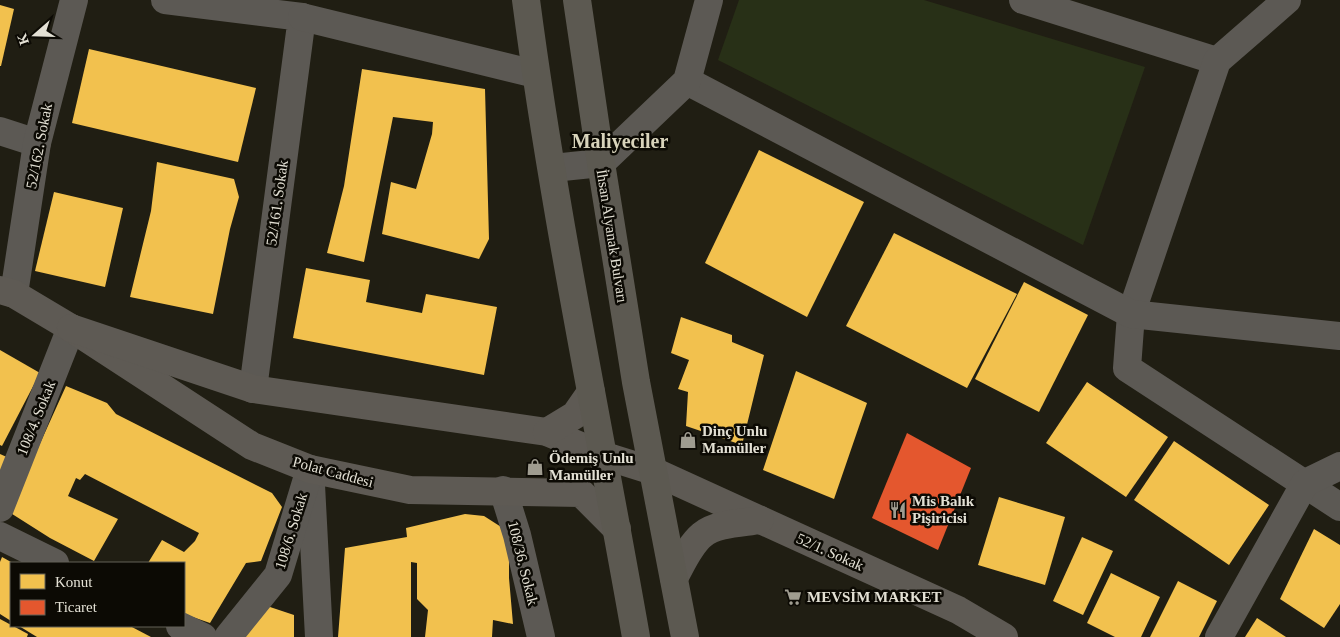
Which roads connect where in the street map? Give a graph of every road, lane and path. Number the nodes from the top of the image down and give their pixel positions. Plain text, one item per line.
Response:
1 (74, 0) edge
2 (165, 0) edge
3 (526, 0) edge
4 (577, 0) edge
5 (709, 0) edge
6 (1023, 0) edge
7 (1287, 0) edge
8 (302, 18) junction
9 (1217, 61) junction
10 (535, 74) junction
11 (687, 80) junction
12 (0, 132) edge
13 (37, 143) junction
14 (600, 163) junction
15 (553, 168) junction
16 (7, 292) edge
17 (1131, 314) junction
18 (71, 328) junction
19 (1340, 336) edge
20 (253, 389) junction
21 (591, 392) junction
22 (642, 413) junction
23 (547, 432) junction
24 (611, 465) junction
25 (1340, 466) edge
26 (310, 468) junction
27 (653, 471) junction
28 (1304, 484) junction
29 (503, 490) junction
30 (581, 493) junction
31 (1340, 507) edge
32 (0, 508) edge
33 (760, 520) junction
34 (617, 528) junction
35 (0, 536) edge
36 (53, 562) edge
37 (674, 578) junction
38 (182, 627) edge
39 (203, 637) edge
40 (228, 637) edge
41 (319, 637) edge
42 (541, 637) edge
43 (636, 637) edge
44 (685, 637) edge
45 (1004, 637) edge
46 (1219, 637) edge

1 - 13 street, 52/162. Sokak
2 - 8 street
3 - 10 main road
4 - 14 main road, İhsan Alyanak Bulvarı
5 - 11 street
6 - 9 street
7 - 9 street
8 - 10 street
8 - 20 street, 52/161. Sokak
9 - 17 street
10 - 15 main road
11 - 14 street
11 - 17 street
12 - 13 street
13 - 16 street, 52/162. Sokak
14 - 15 street
14 - 22 main road, İhsan Alyanak Bulvarı
15 - 21 main road
16 - 18 main road, Polat Caddesi
17 - 19 street
17 - 28 street
18 - 20 main road, Polat Caddesi
18 - 26 main road, Polat Caddesi
18 - 32 street, 108/4. Sokak
20 - 23 main road, Polat Caddesi
21 - 23 main road
21 - 24 main road
22 - 24 main road
22 - 27 main road, İhsan Alyanak Bulvarı
23 - 24 main road, Polat Caddesi
24 - 27 main road, Polat Caddesi
24 - 30 main road
24 - 34 main road
25 - 28 street
26 - 29 main road, Polat Caddesi
26 - 40 street, 108/6. Sokak
26 - 41 street
27 - 33 main road, 52/1. Sokak
27 - 37 main road, İhsan Alyanak Bulvarı
28 - 31 street
28 - 46 street
29 - 30 main road, Polat Caddesi
29 - 42 street, 108/36. Sokak
30 - 34 main road
33 - 37 main road
33 - 45 main road, 52/1. Sokak
34 - 43 main road
35 - 36 street
37 - 44 main road, İhsan Alyanak Bulvarı
38 - 39 street

